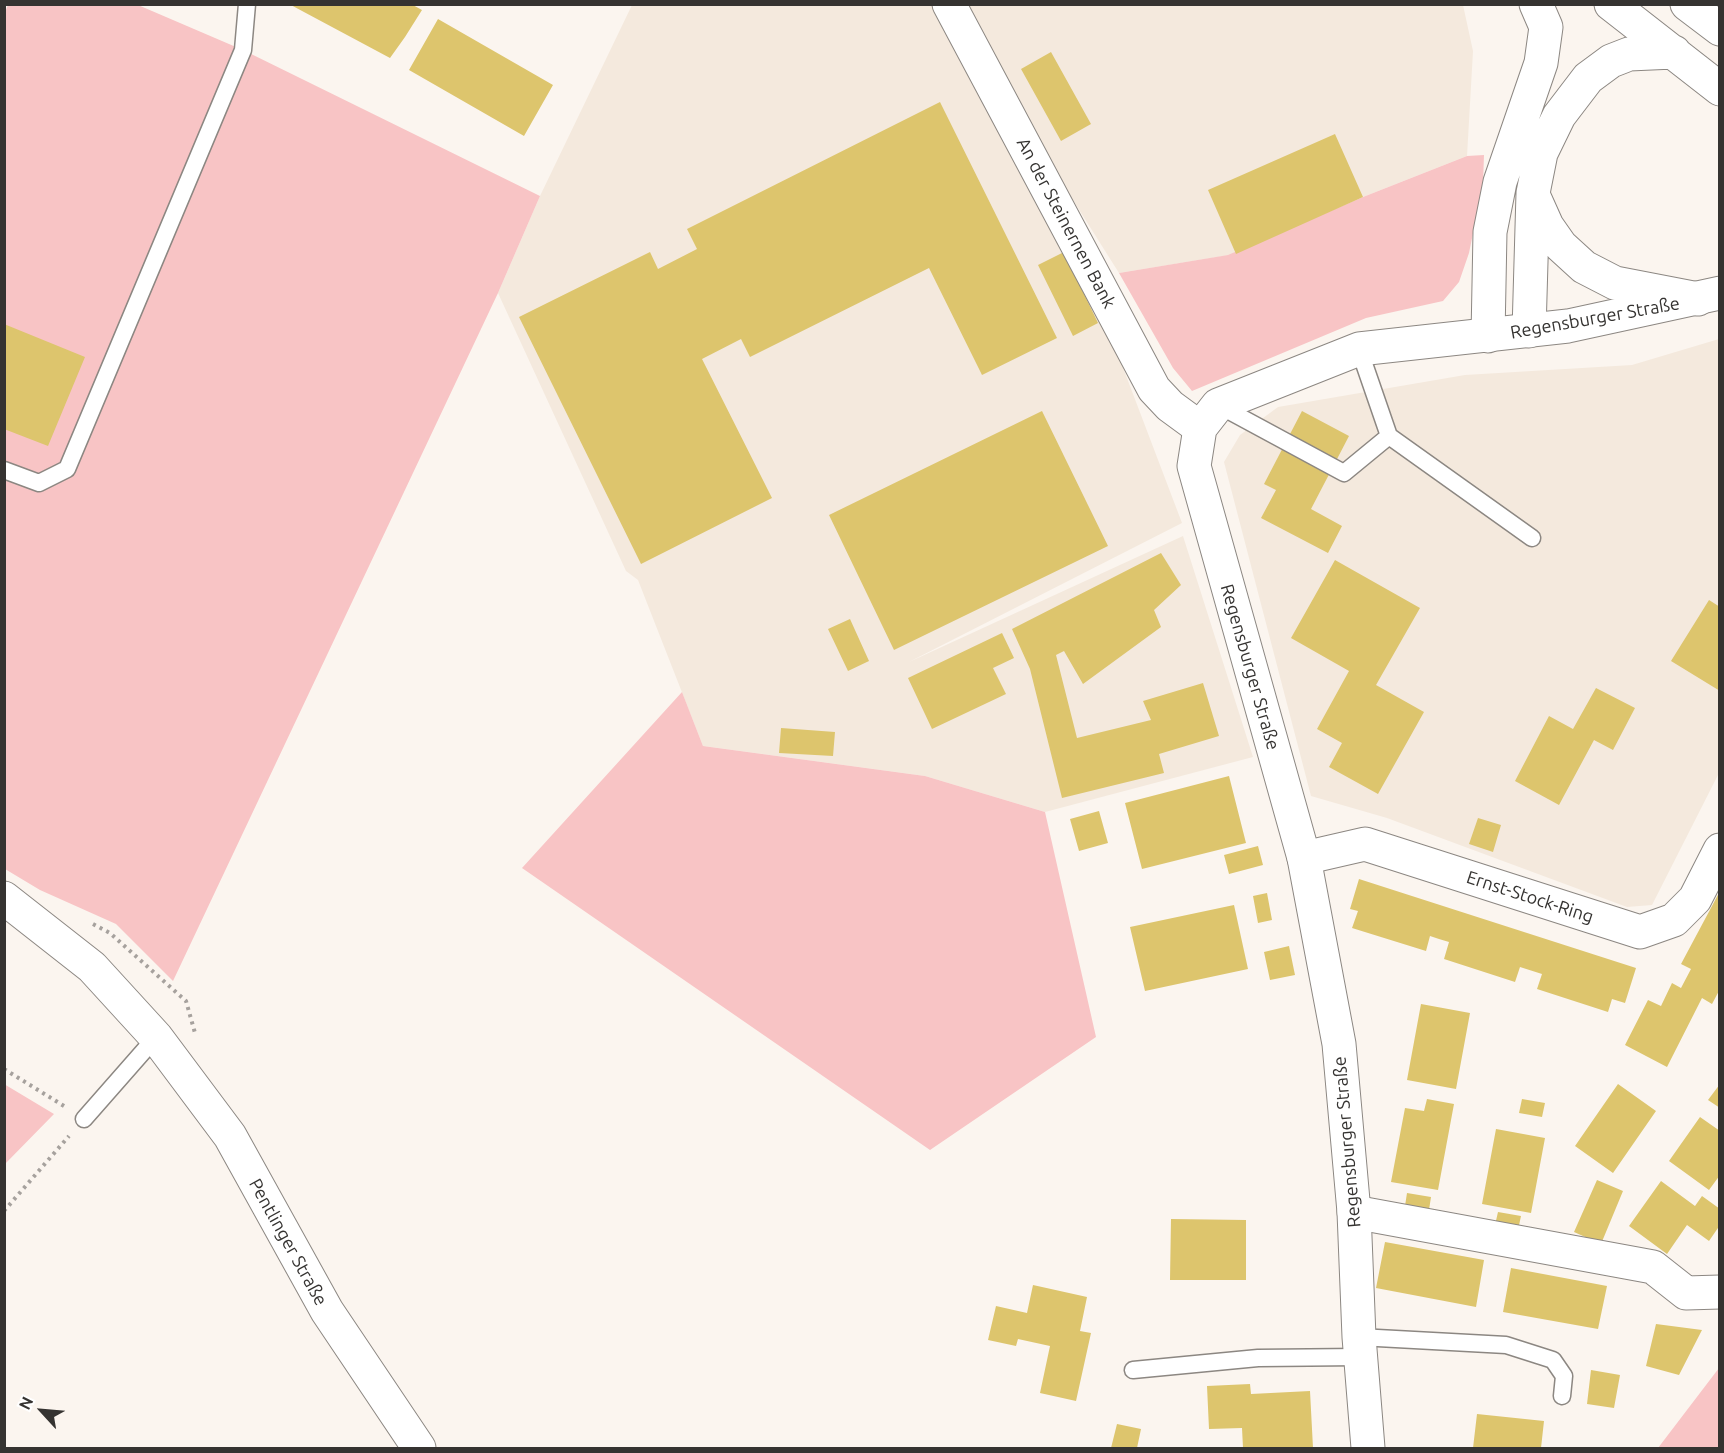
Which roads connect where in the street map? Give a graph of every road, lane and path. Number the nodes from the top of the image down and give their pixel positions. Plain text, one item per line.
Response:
1 (247, 4) edge
2 (949, 4) edge
3 (1536, 4) edge
4 (1611, 4) edge
5 (1688, 4) edge
6 (1719, 29) edge
7 (1674, 52) junction
8 (1719, 89) edge
9 (1533, 192) junction
10 (1708, 296) edge
11 (1529, 331) junction
12 (1488, 336) junction
13 (1359, 349) junction
14 (1209, 417) junction
15 (1389, 436) junction
16 (4, 470) edge
17 (1532, 538) dead end
18 (1719, 850) edge
19 (1304, 858) junction
20 (4, 898) edge
21 (156, 1037) junction
22 (4, 1069) edge
23 (84, 1119) junction
24 (4, 1210) edge
25 (1354, 1212) junction
26 (1719, 1292) edge
27 (1359, 1347) junction
28 (1133, 1370) dead end
29 (1562, 1396) dead end
30 (418, 1449) edge
31 (1368, 1449) edge

1 - 16 lane
2 - 14 main road, An der Steinernen Bank
3 - 12 main road
4 - 7 main road
5 - 6 main road
7 - 8 main road
7 - 9 main road
9 - 10 main road
9 - 11 main road
10 - 11 main road, Regensburger Straße
11 - 12 main road, Regensburger Straße
12 - 13 main road, Regensburger Straße
13 - 14 main road, Regensburger Straße
13 - 15 lane
14 - 15 lane
14 - 19 main road, Regensburger Straße
15 - 17 lane
18 - 19 main road, Ernst-Stock-Ring
19 - 25 main road, Regensburger Straße
20 - 21 main road, Pentlinger Straße
21 - 23 lane
21 - 30 main road, Pentlinger Straße
22 - 23 path
23 - 24 path
25 - 26 main road
25 - 27 main road, Regensburger Straße
27 - 28 lane
27 - 29 lane
27 - 31 main road, Regensburger Straße

